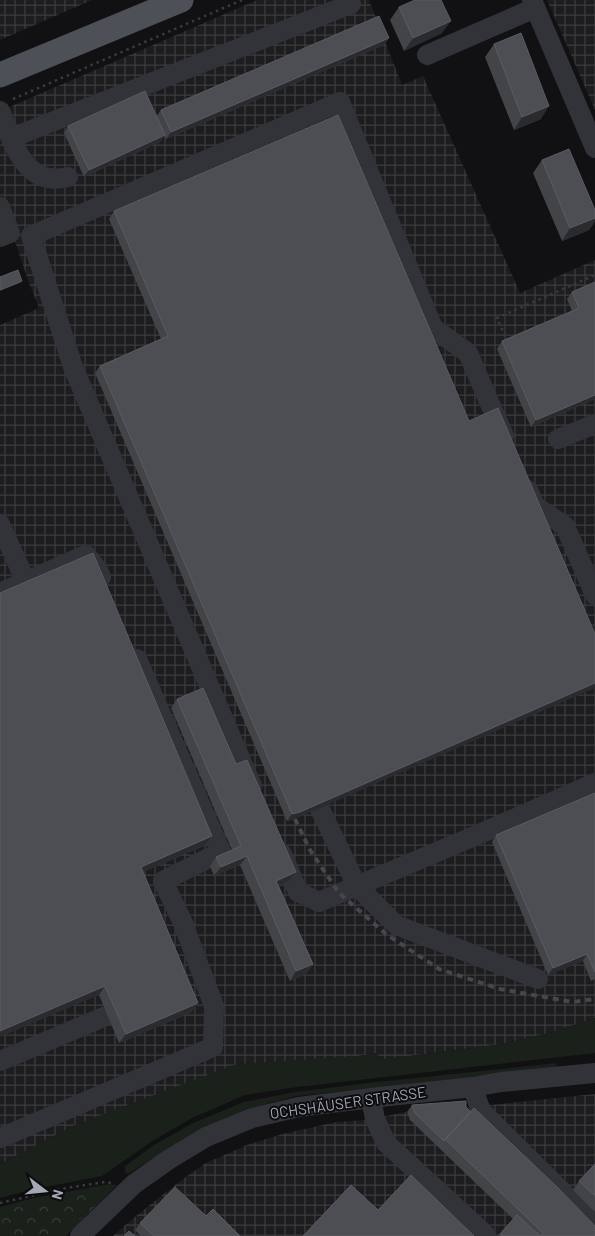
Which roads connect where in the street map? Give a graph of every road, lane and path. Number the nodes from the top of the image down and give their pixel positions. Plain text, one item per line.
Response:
1 (242, 0) edge
2 (170, 2) edge
3 (351, 4) dead end
4 (534, 4) edge
5 (428, 55) dead end
6 (0, 76) edge
7 (4, 106) edge
8 (11, 138) junction
9 (595, 148) edge
10 (68, 177) dead end
11 (0, 207) edge
12 (0, 237) edge
13 (595, 275) edge
14 (508, 344) edge
15 (595, 424) edge
16 (558, 439) dead end
17 (0, 524) edge
18 (26, 582) junction
19 (0, 593) edge
20 (595, 595) edge
21 (110, 597) edge
22 (130, 642) edge
23 (595, 783) edge
24 (259, 802) edge
25 (319, 807) edge
26 (274, 838) edge
27 (357, 886) junction
28 (538, 979) dead end
29 (106, 1016) dead end
30 (0, 1061) edge
31 (595, 1073) edge
32 (473, 1087) junction
33 (371, 1098) junction
34 (0, 1138) edge
35 (134, 1184) junction
36 (0, 1203) edge
37 (595, 1224) edge
38 (485, 1234) dead end
39 (80, 1236) edge

1 - 7 path
2 - 6 main road
3 - 8 street
4 - 5 street
4 - 9 street
7 - 8 street
8 - 10 street
11 - 12 street
13 - 14 path
15 - 16 street
17 - 18 street
18 - 19 street
18 - 21 street
20 - 24 street
22 - 34 street
23 - 27 street
25 - 27 street
26 - 27 street
27 - 28 street
29 - 30 street
31 - 32 street, OCHSHÄUSER STRASSE
32 - 33 street, OCHSHÄUSER STRASSE
32 - 37 street
33 - 35 street, OCHSHÄUSER STRASSE
33 - 38 street
35 - 36 path
35 - 39 street, OCHSHÄUSER STRASSE

